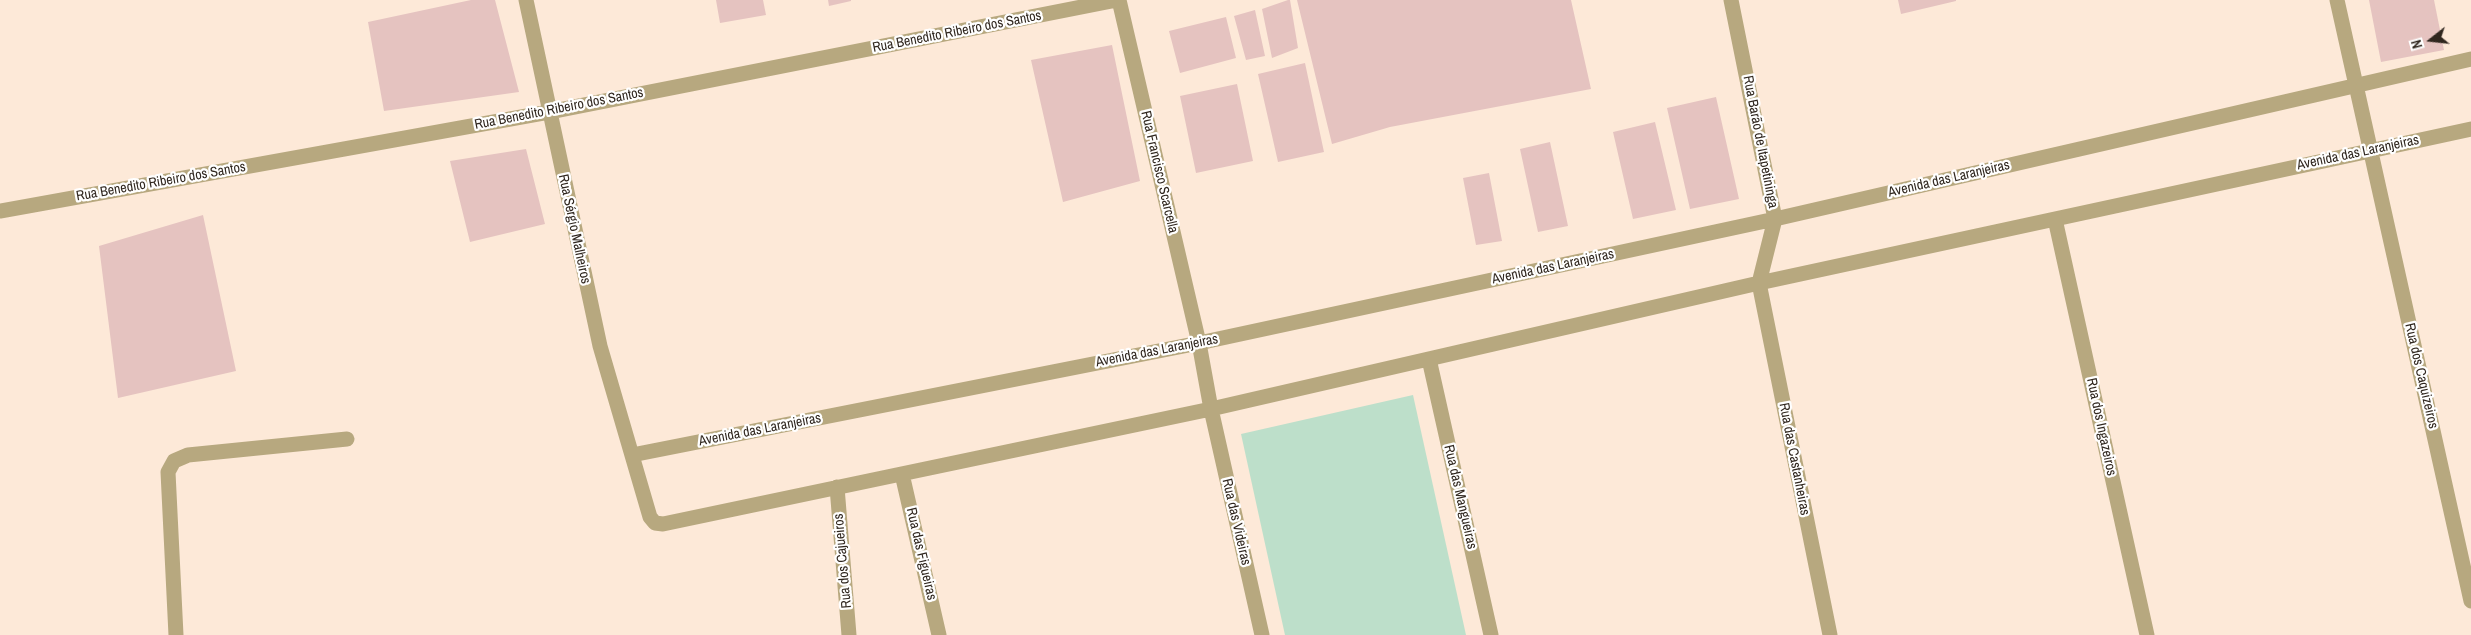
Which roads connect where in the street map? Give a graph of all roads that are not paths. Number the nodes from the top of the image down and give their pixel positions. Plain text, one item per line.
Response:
1 (526, 0) edge
2 (1118, 0) edge
3 (1731, 0) edge
4 (2337, 0) edge
5 (2471, 59) edge
6 (2356, 84) junction
7 (549, 112) junction
8 (2471, 129) edge
9 (2370, 150) junction
10 (0, 211) edge
11 (1775, 219) junction
12 (2055, 219) junction
13 (1759, 283) junction
14 (1199, 343) junction
15 (1430, 359) junction
16 (1211, 409) junction
17 (347, 440) dead end
18 (632, 455) junction
19 (902, 474) junction
20 (838, 487) junction
21 (663, 524) joint
22 (2471, 601) edge
23 (176, 635) edge
24 (849, 635) edge
25 (939, 635) edge
26 (1262, 635) edge
27 (1491, 635) edge
28 (1830, 635) edge
29 (2147, 635) edge

1 - 7 street, Rua Sérgio Malheiros
2 - 7 street, Rua Benedito Ribeiro dos Santos
2 - 14 street, Rua Francisco Scarcella
3 - 11 street, Rua Barão de Itapetininga
4 - 6 street, Rua dos Caquizeiros
5 - 6 street, Avenida das Laranjeiras
6 - 9 street, Rua dos Caquizeiros
6 - 11 street, Avenida das Laranjeiras
7 - 10 street, Rua Benedito Ribeiro dos Santos
7 - 18 street, Rua Sérgio Malheiros
8 - 9 street, Avenida das Laranjeiras
9 - 12 street, Avenida das Laranjeiras
9 - 22 street, Rua dos Caquizeiros
11 - 13 street, Rua Barão de Itapetininga
11 - 14 street, Avenida das Laranjeiras
12 - 13 street, Avenida das Laranjeiras
12 - 29 street, Rua dos Ingazeiros
13 - 15 street, Avenida das Laranjeiras
13 - 28 street, Rua das Castanheiras
14 - 16 street, Rua Francisco Scarcella
14 - 18 street, Avenida das Laranjeiras
15 - 16 street, Avenida das Laranjeiras
15 - 27 street, Rua das Mangueiras
16 - 19 street, Avenida das Laranjeiras
16 - 26 street, Rua das Videiras
17 - 23 street
18 - 21 street, Rua Sérgio Malheiros
19 - 20 street, Avenida das Laranjeiras
19 - 25 street, Rua das Figueiras
20 - 21 street, Avenida das Laranjeiras
20 - 24 street, Rua dos Cajueiros

